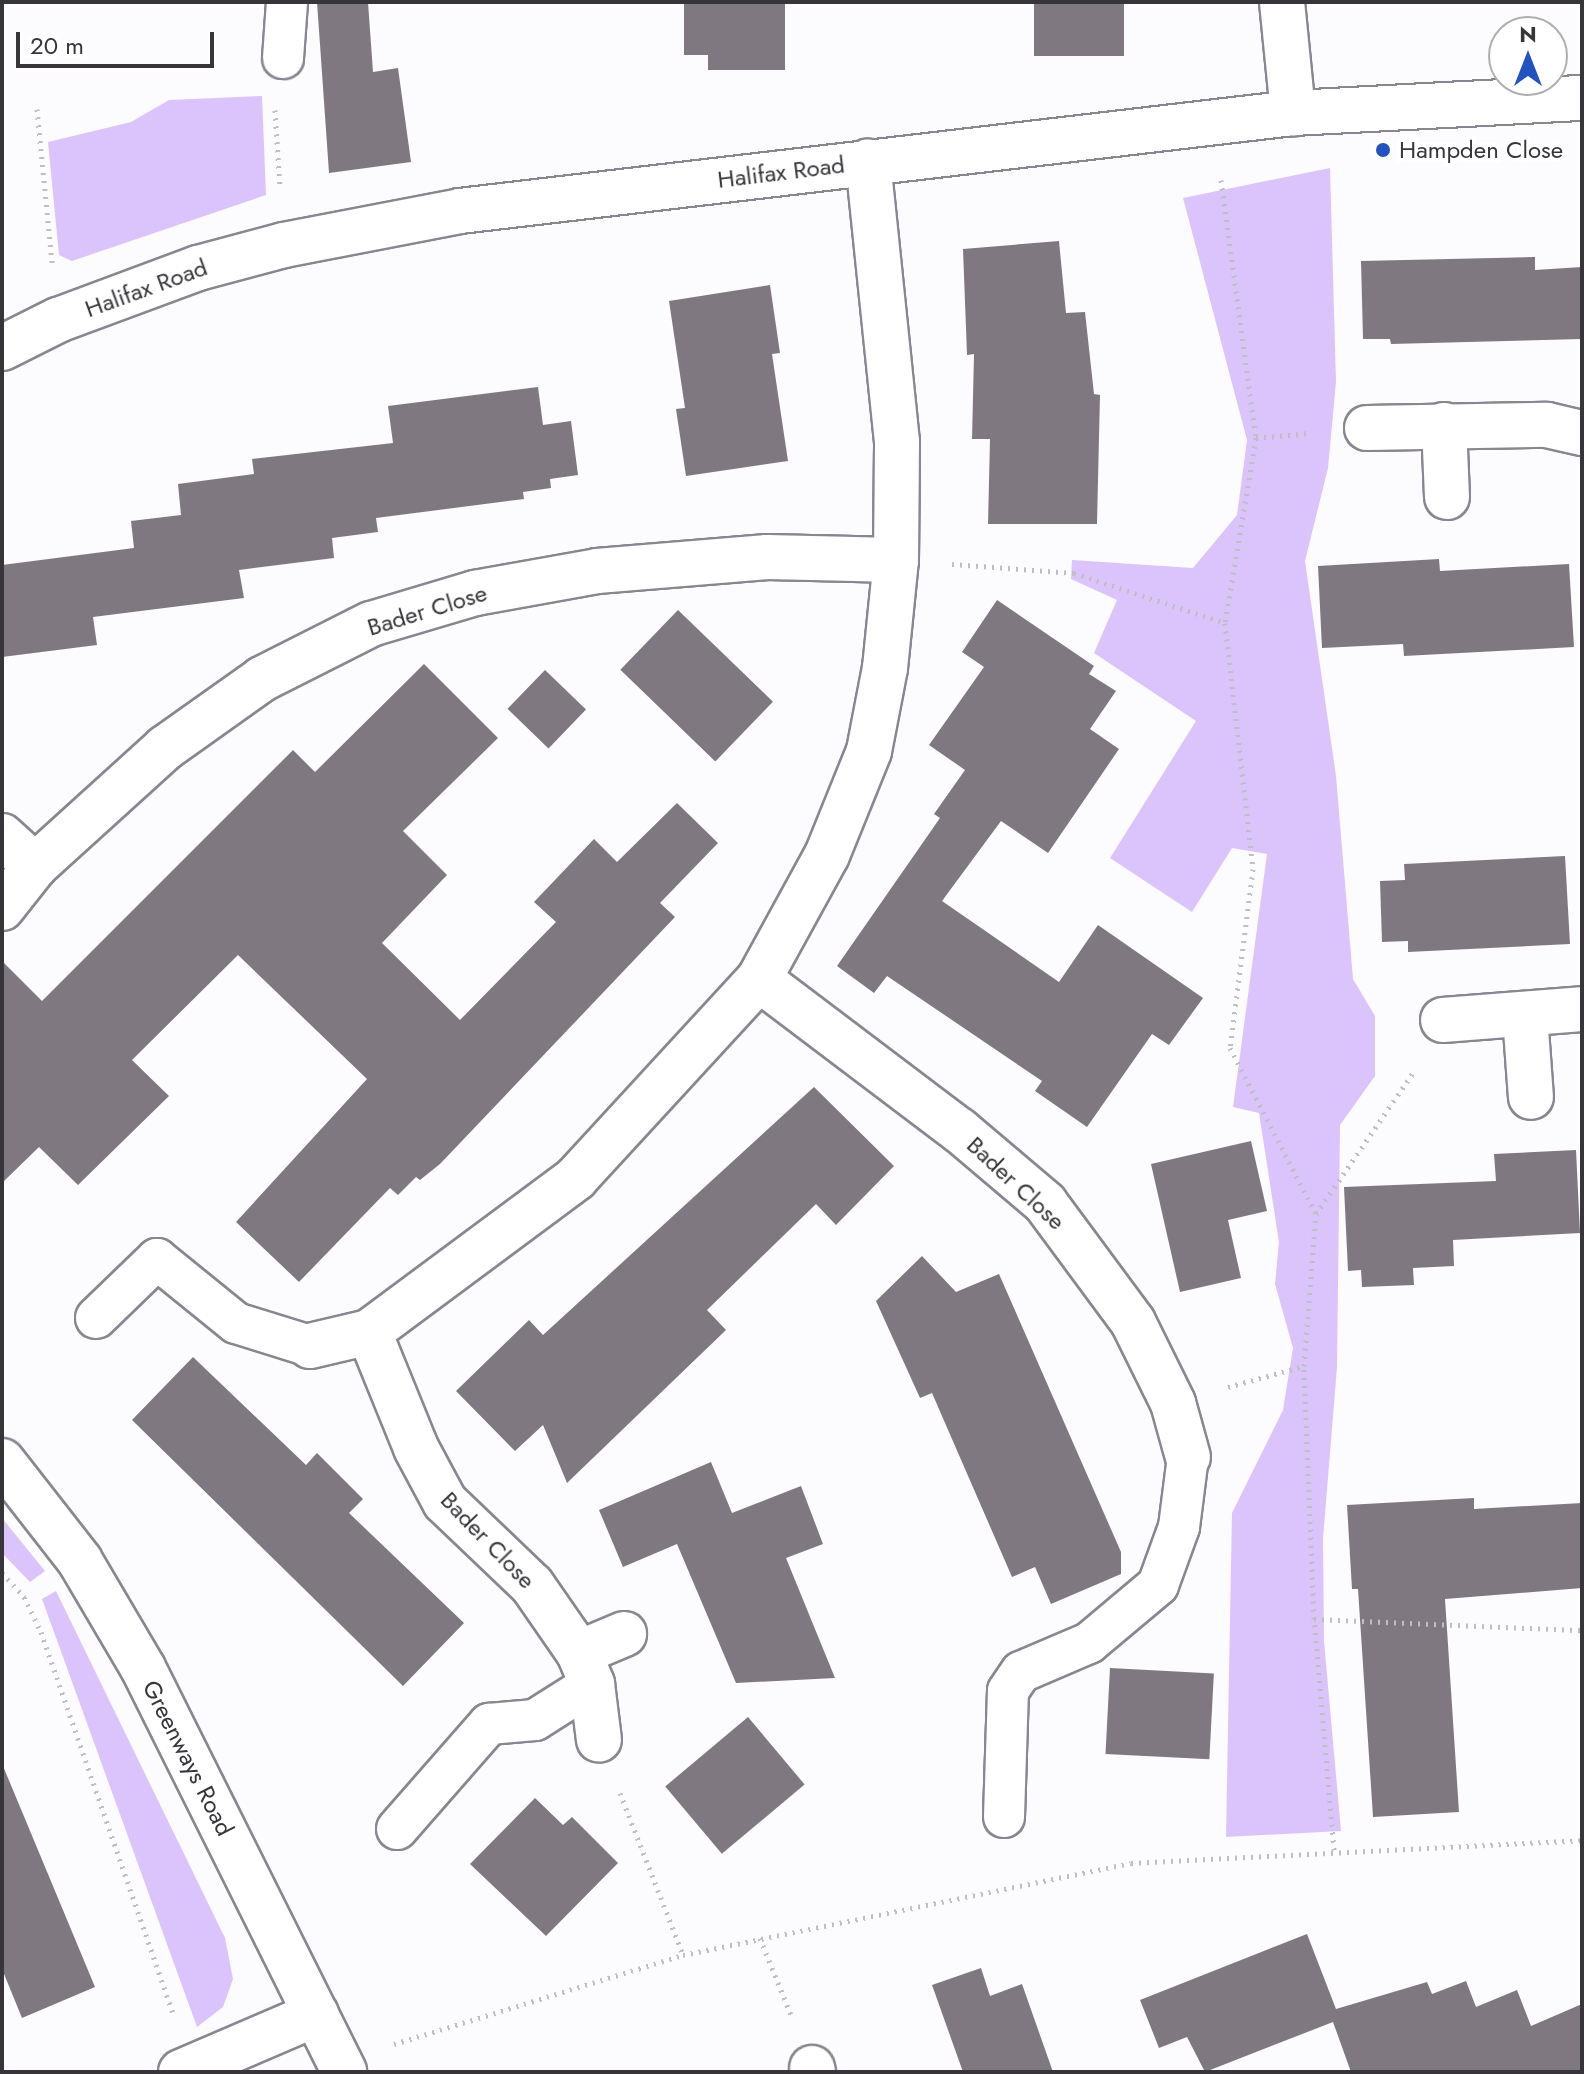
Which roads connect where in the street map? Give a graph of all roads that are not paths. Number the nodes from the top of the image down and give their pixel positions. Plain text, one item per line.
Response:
1 (287, 2) edge
2 (1282, 2) edge
3 (283, 58) road end
4 (1582, 98) edge
5 (1293, 113) junction
6 (868, 161) junction
7 (2, 348) edge
8 (1444, 425) junction
9 (1367, 428) dead end
10 (1582, 433) edge
11 (1447, 497) dead end
12 (896, 560) junction
13 (2, 836) edge
14 (35, 866) junction
15 (2, 908) edge
16 (759, 979) junction
17 (1582, 1009) edge
18 (1525, 1016) junction
19 (1443, 1020) road end
20 (1531, 1097) dead end
21 (96, 1318) dead end
22 (369, 1332) junction
23 (310, 1346) joint
24 (1188, 1457) joint
25 (2, 1461) edge
26 (624, 1634) dead end
27 (585, 1668) junction
28 (599, 1740) road end
29 (1004, 1817) dead end
30 (397, 1829) dead end
31 (316, 2014) junction
32 (341, 2066) edge
33 (186, 2069) edge

1 - 3 lane
2 - 5 street
4 - 5 street, Halifax Road
5 - 6 street, Halifax Road
6 - 7 street, Halifax Road
6 - 12 street
8 - 9 street
8 - 10 street
8 - 11 street
12 - 14 street, Bader Close
12 - 16 street
13 - 14 street
14 - 15 street, Bader Close
16 - 22 street
16 - 24 street, Bader Close
17 - 18 street
18 - 19 street
18 - 20 street
21 - 23 lane
22 - 23 street
22 - 27 street, Bader Close
24 - 29 lane
25 - 31 street, Greenways Road
26 - 27 street
27 - 28 street, Bader Close
27 - 30 lane
31 - 32 street, Greenways Road
31 - 33 street

